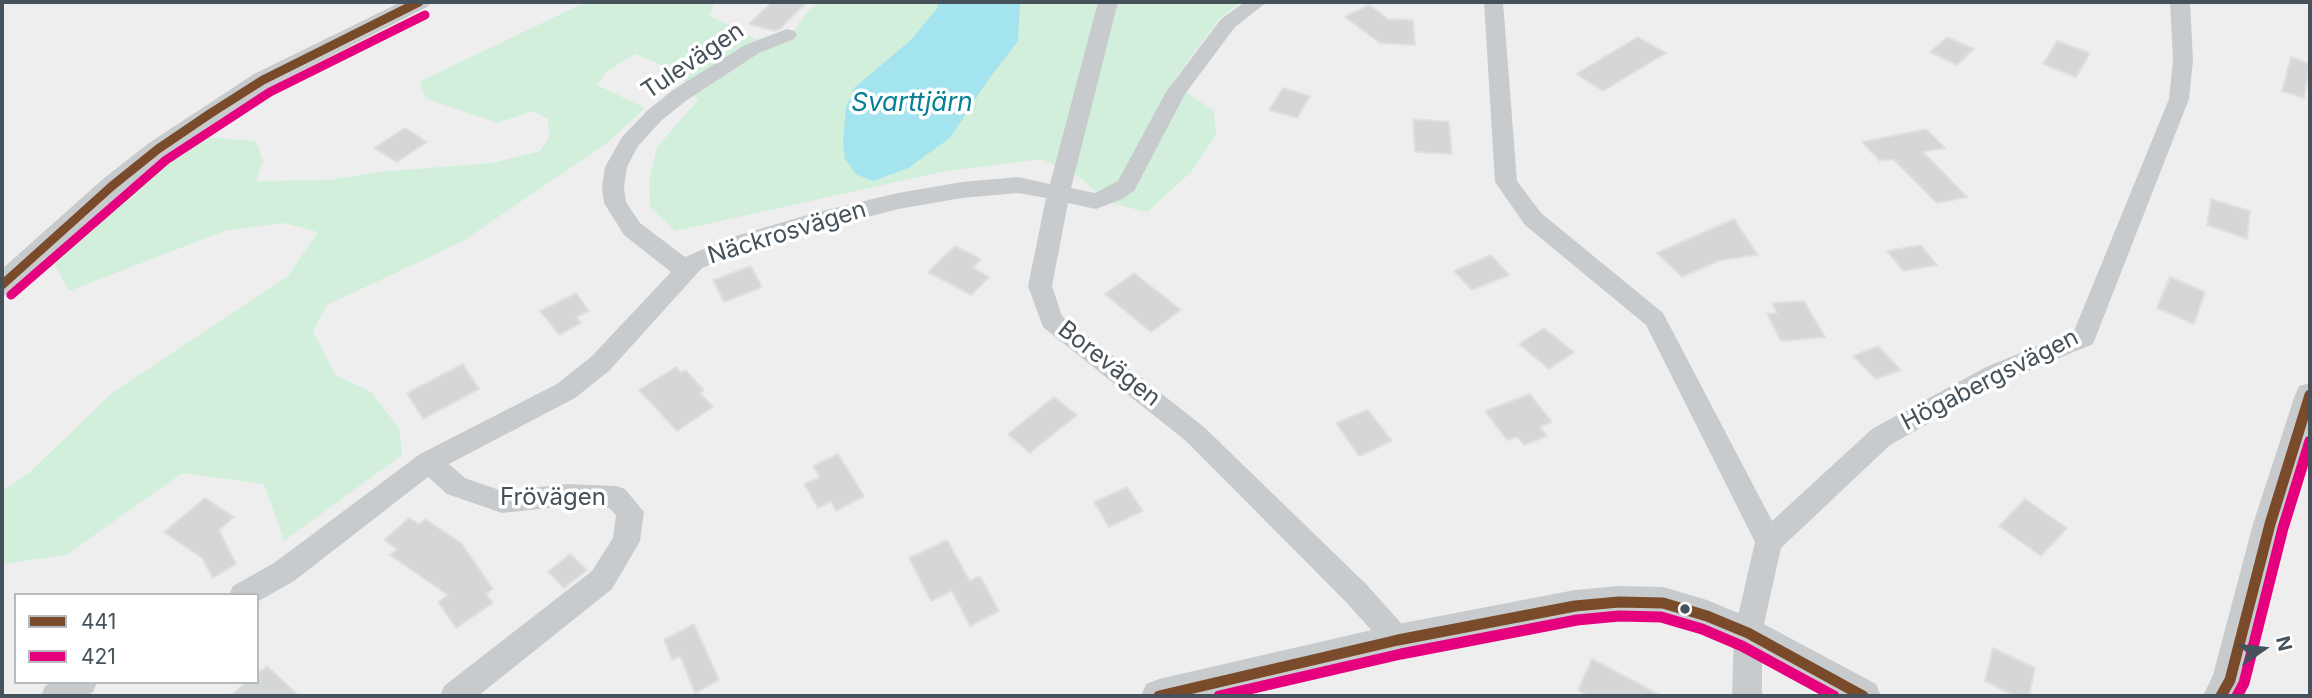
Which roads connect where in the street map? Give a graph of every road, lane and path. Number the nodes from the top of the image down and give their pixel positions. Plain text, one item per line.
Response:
1 (1108, 2) edge
2 (1257, 2) edge
3 (1493, 2) edge
4 (2180, 2) edge
5 (411, 4) edge
6 (787, 35) dead end
7 (1058, 194) junction
8 (685, 270) junction
9 (2, 283) edge
10 (2310, 395) edge
11 (429, 462) junction
12 (1769, 542) junction
13 (247, 593) edge
14 (1748, 633) junction
15 (1398, 640) junction
16 (78, 684) edge
17 (56, 696) edge
18 (455, 696) edge
19 (1159, 696) edge
20 (1748, 696) edge
21 (1863, 696) edge
22 (2221, 696) edge

1 - 7 street, Borevägen
2 - 7 street, Näckrosvägen
3 - 12 street
4 - 12 street, Högabergsvägen
5 - 9 street
6 - 8 street, Tulevägen
7 - 8 street, Näckrosvägen
7 - 15 street, Borevägen
8 - 11 street, Näckrosvägen
10 - 22 street
11 - 13 street, Näckrosvägen
11 - 18 street, Frövägen
12 - 14 street
14 - 15 street
14 - 20 street
14 - 21 street
15 - 19 street
16 - 17 street

